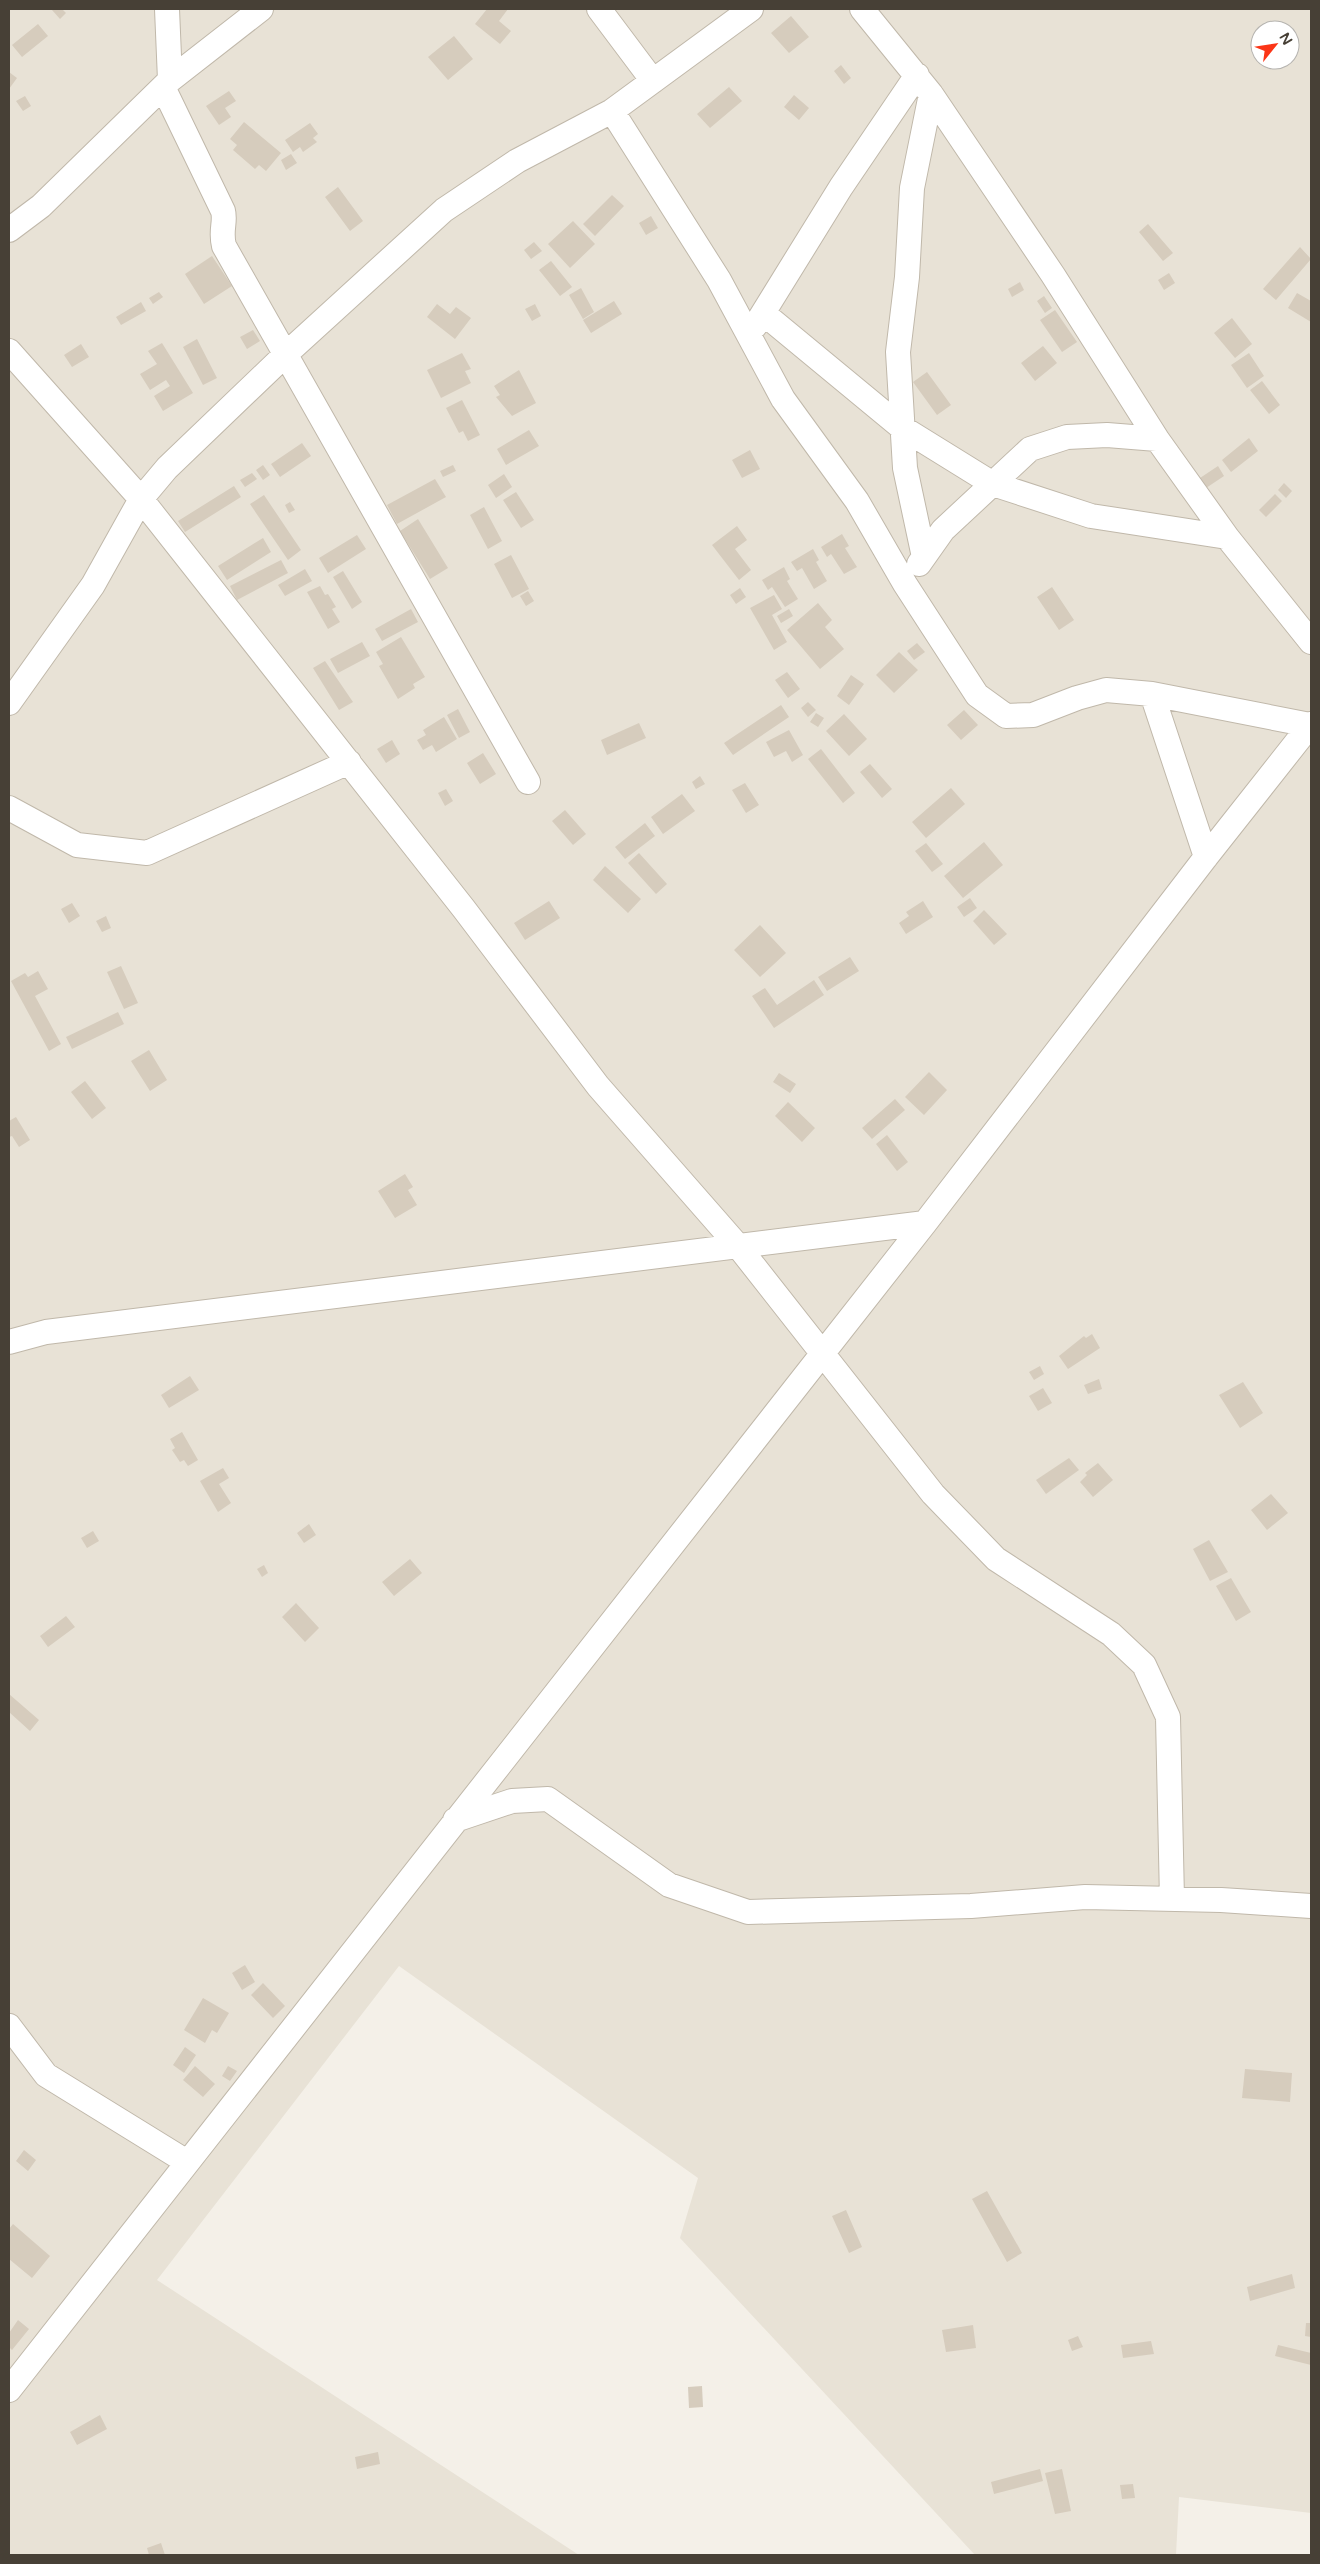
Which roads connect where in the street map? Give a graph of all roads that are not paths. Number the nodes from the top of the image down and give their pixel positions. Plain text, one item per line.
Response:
1 (167, 9) edge
2 (261, 9) edge
3 (599, 9) edge
4 (751, 9) edge
5 (862, 9) edge
6 (917, 75) junction
7 (653, 82) junction
8 (166, 83) junction
9 (931, 94) junction
10 (612, 111) junction
11 (9, 230) edge
12 (763, 313) junction
13 (749, 336) junction
14 (9, 351) edge
15 (286, 354) junction
16 (901, 427) junction
17 (1157, 439) junction
18 (993, 484) junction
19 (141, 499) junction
20 (1227, 538) junction
21 (924, 557) junction
22 (905, 584) junction
23 (1311, 642) edge
24 (1152, 694) junction
25 (9, 703) edge
26 (1311, 725) edge
27 (349, 762) junction
28 (528, 782) dead end
29 (9, 808) edge
30 (1206, 857) junction
31 (925, 1223) junction
32 (738, 1246) junction
33 (9, 1342) edge
34 (823, 1353) junction
35 (455, 1820) junction
36 (1172, 1898) junction
37 (1311, 1906) edge
38 (9, 2026) edge
39 (18, 2051) edge
40 (187, 2162) junction
41 (9, 2390) edge

1 - 8 street
2 - 8 street
3 - 7 street
4 - 7 street
5 - 6 street
6 - 9 street
6 - 12 street
7 - 10 street
8 - 11 street
8 - 15 street
9 - 16 street
9 - 17 street
10 - 13 street
10 - 15 street
12 - 13 street
12 - 16 street
13 - 22 street
14 - 19 street
15 - 19 street
15 - 28 street
16 - 18 street
16 - 21 street
17 - 18 street
17 - 20 street
18 - 20 street
18 - 21 street
19 - 25 street
19 - 27 street
20 - 23 street
21 - 22 street
22 - 24 street
24 - 26 street
24 - 30 street
26 - 30 street
27 - 29 street
27 - 32 street
30 - 31 street
31 - 32 street
31 - 34 street
32 - 33 street
32 - 34 street
34 - 35 street
34 - 36 street
35 - 36 street
35 - 40 street
36 - 37 street
38 - 39 street
39 - 40 street
40 - 41 street

